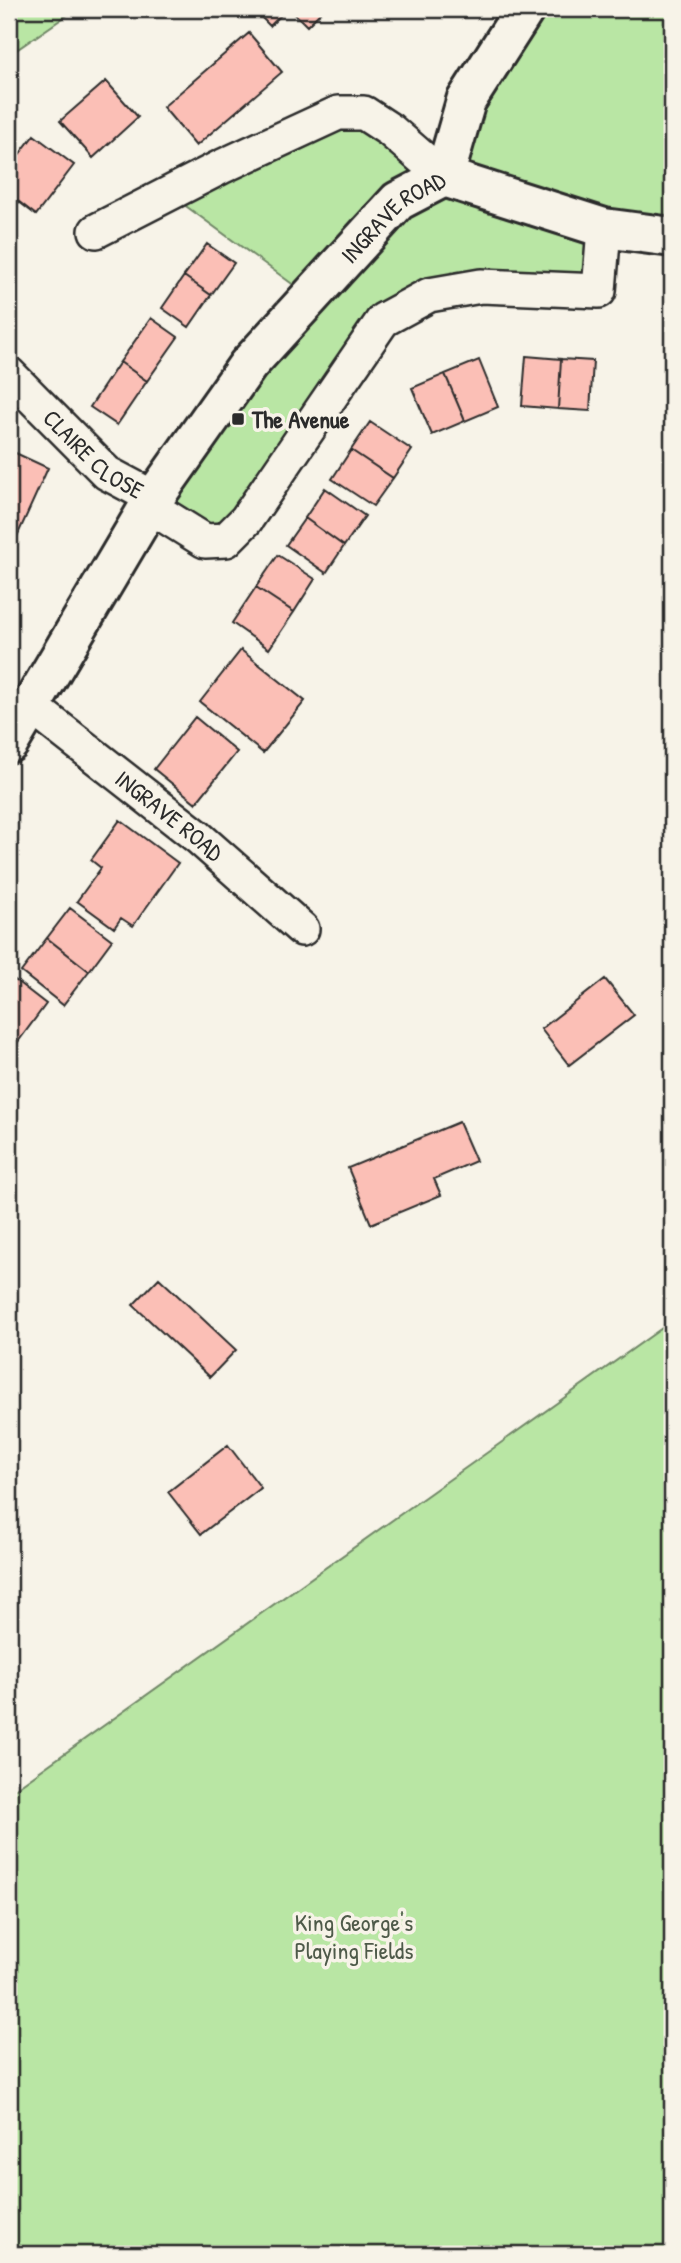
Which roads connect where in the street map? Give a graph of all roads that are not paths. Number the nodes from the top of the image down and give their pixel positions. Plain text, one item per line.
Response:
1 (525, 9) edge
2 (444, 177) junction
3 (604, 228) junction
4 (96, 231) dead end
5 (672, 237) edge
6 (9, 374) edge
7 (152, 502) junction
8 (32, 707) junction
9 (9, 743) edge
10 (302, 929) dead end

1 - 2 main road
2 - 3 main road
2 - 4 street, INGRAVE ROAD
2 - 7 main road, INGRAVE ROAD
3 - 5 main road
3 - 7 street
6 - 7 street, CLAIRE CLOSE
7 - 8 main road, INGRAVE ROAD
8 - 9 main road, INGRAVE ROAD
8 - 10 street, INGRAVE ROAD

